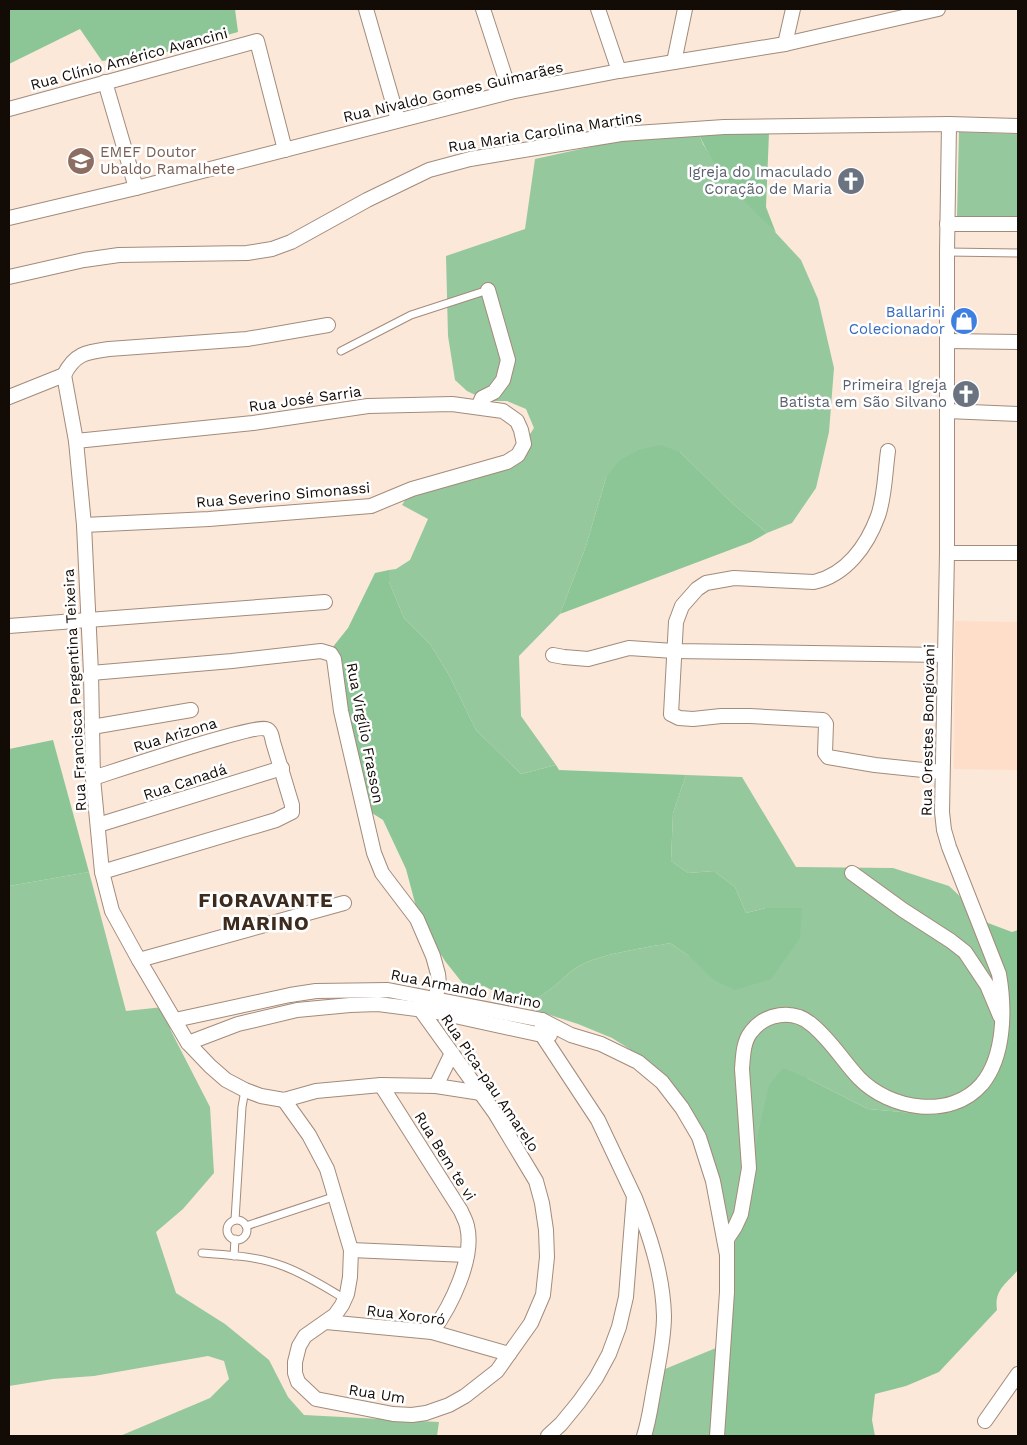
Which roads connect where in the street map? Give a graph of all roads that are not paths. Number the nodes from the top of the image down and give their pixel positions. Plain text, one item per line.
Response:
1 (366, 9) edge
2 (483, 9) edge
3 (598, 9) edge
4 (685, 9) edge
5 (793, 9) edge
6 (938, 9) edge
7 (785, 44) junction
8 (674, 62) junction
9 (619, 71) junction
10 (105, 82) junction
11 (510, 92) junction
12 (9, 109) edge
13 (398, 120) junction
14 (949, 124) junction
15 (1018, 126) edge
16 (285, 150) junction
17 (136, 188) junction
18 (9, 218) edge
19 (947, 224) junction
20 (1018, 224) edge
21 (947, 252) junction
22 (1018, 253) edge
23 (9, 276) edge
24 (488, 290) joint
25 (328, 325) dead end
26 (947, 341) junction
27 (1018, 342) edge
28 (341, 351) dead end
29 (64, 375) junction
30 (9, 397) edge
31 (478, 407) junction
32 (947, 411) junction
33 (1018, 414) edge
34 (524, 438) joint
35 (76, 441) junction
36 (888, 451) dead end
37 (84, 526) junction
38 (947, 553) junction
39 (1018, 553) edge
40 (325, 602) dead end
41 (88, 620) junction
42 (9, 626) edge
43 (674, 651) junction
44 (553, 655) dead end
45 (944, 655) junction
46 (91, 673) junction
47 (192, 710) dead end
48 (92, 727) junction
49 (282, 768) junction
50 (942, 772) junction
51 (93, 778) junction
52 (98, 825) junction
53 (102, 872) junction
54 (852, 873) dead end
55 (344, 903) dead end
56 (139, 960) junction
57 (429, 1006) junction
58 (175, 1020) junction
59 (542, 1020) junction
60 (1003, 1021) junction
61 (542, 1035) junction
62 (571, 1035) junction
63 (188, 1043) junction
64 (452, 1053) junction
65 (381, 1085) junction
66 (436, 1086) junction
67 (245, 1090) junction
68 (481, 1093) junction
69 (284, 1100) junction
70 (336, 1196) junction
71 (634, 1196) junction
72 (235, 1220) junction
73 (246, 1226) junction
74 (236, 1239) junction
75 (350, 1250) junction
76 (202, 1253) dead end
77 (467, 1255) junction
78 (726, 1255) junction
79 (234, 1256) junction
80 (345, 1299) junction
81 (326, 1322) junction
82 (432, 1332) junction
83 (509, 1354) junction
84 (1018, 1374) edge
85 (449, 1405) joint
86 (985, 1421) dead end
87 (548, 1436) edge
88 (644, 1436) edge
89 (717, 1436) edge

1 - 13 street
2 - 11 street
3 - 9 street
4 - 8 street
5 - 7 street
6 - 7 street, Rua Nivaldo Gomes Guimarães
7 - 8 street, Rua Nivaldo Gomes Guimarães
8 - 9 street, Rua Nivaldo Gomes Guimarães
9 - 11 street, Rua Nivaldo Gomes Guimarães
10 - 12 street, Rua Clínio Américo Avancini
10 - 16 street, Rua Clínio Américo Avancini
10 - 17 street
11 - 13 street, Rua Nivaldo Gomes Guimarães
13 - 16 street, Rua Nivaldo Gomes Guimarães
14 - 15 street, Rua Maria Carolina Martins
14 - 19 street, Rua Orestes Bongiovani
14 - 23 street, Rua Maria Carolina Martins
16 - 17 street, Rua Nivaldo Gomes Guimarães
17 - 18 street, Rua Nivaldo Gomes Guimarães
19 - 20 street
19 - 21 street, Rua Orestes Bongiovani
21 - 22 lane
21 - 26 street, Rua Orestes Bongiovani
24 - 28 lane
24 - 31 street
25 - 29 street
26 - 27 street
26 - 32 street, Rua Orestes Bongiovani
29 - 30 street
29 - 35 street, Rua Francisca Pergentina Teixeira
31 - 34 street, Rua José Sarria
31 - 35 street, Rua José Sarria
32 - 33 street
32 - 38 street, Rua Orestes Bongiovani
34 - 37 street, Rua Severino Simonassi
35 - 37 street, Rua Francisca Pergentina Teixeira
36 - 43 street
37 - 41 street, Rua Francisca Pergentina Teixeira
38 - 39 street
38 - 45 street, Rua Orestes Bongiovani
40 - 41 street
41 - 42 street
41 - 46 street, Rua Francisca Pergentina Teixeira
43 - 44 street
43 - 45 street
43 - 50 street
45 - 50 street, Rua Orestes Bongiovani
46 - 48 street, Rua Francisca Pergentina Teixeira
46 - 57 street, Rua Virgílio Frasson
47 - 48 street
48 - 51 street, Rua Francisca Pergentina Teixeira
49 - 51 street, Rua Arizona
49 - 52 street, Rua Canadá
49 - 53 street
50 - 60 street, Rua Orestes Bongiovani
51 - 52 street, Rua Francisca Pergentina Teixeira
52 - 53 street, Rua Francisca Pergentina Teixeira
53 - 56 street, Rua Francisca Pergentina Teixeira
54 - 60 street
55 - 56 street
56 - 58 street, Rua Francisca Pergentina Teixeira
57 - 58 street, Rua Armando Marino
57 - 59 street, Rua Armando Marino
57 - 61 street, Rua Armando Marino
57 - 63 street, Rua Armando Marino
57 - 64 street, Rua Pica-pau Amarelo
58 - 63 street, Rua Francisca Pergentina Teixeira
59 - 61 street
59 - 62 street, Rua Armando Marino
60 - 78 street, Rua Orestes Bongiovani
61 - 62 street, Rua Armando Marino
61 - 71 street
62 - 78 street, Rua Armando Marino
63 - 67 street, Rua Francisca Pergentina Teixeira
64 - 66 street
64 - 68 street, Rua Pica-pau Amarelo
65 - 66 street
65 - 69 street
65 - 77 street, Rua Bem te vi
66 - 68 street
67 - 69 street, Rua Francisca Pergentina Teixeira
67 - 72 lane
68 - 83 street, Rua Pica-pau Amarelo
69 - 70 street
70 - 73 lane
70 - 75 street
71 - 87 street
71 - 88 street
72 - 73 lane
72 - 74 lane
73 - 74 lane
74 - 79 lane
75 - 77 street
75 - 80 street
76 - 79 lane
77 - 82 street, Rua Bem te vi
78 - 89 street, Rua Armando Marino
79 - 80 lane
80 - 81 street
81 - 82 street, Rua Xororó
81 - 85 street, Rua Um
82 - 83 street, Rua Xororó
83 - 85 street, Rua Pica-pau Amarelo
84 - 86 street

